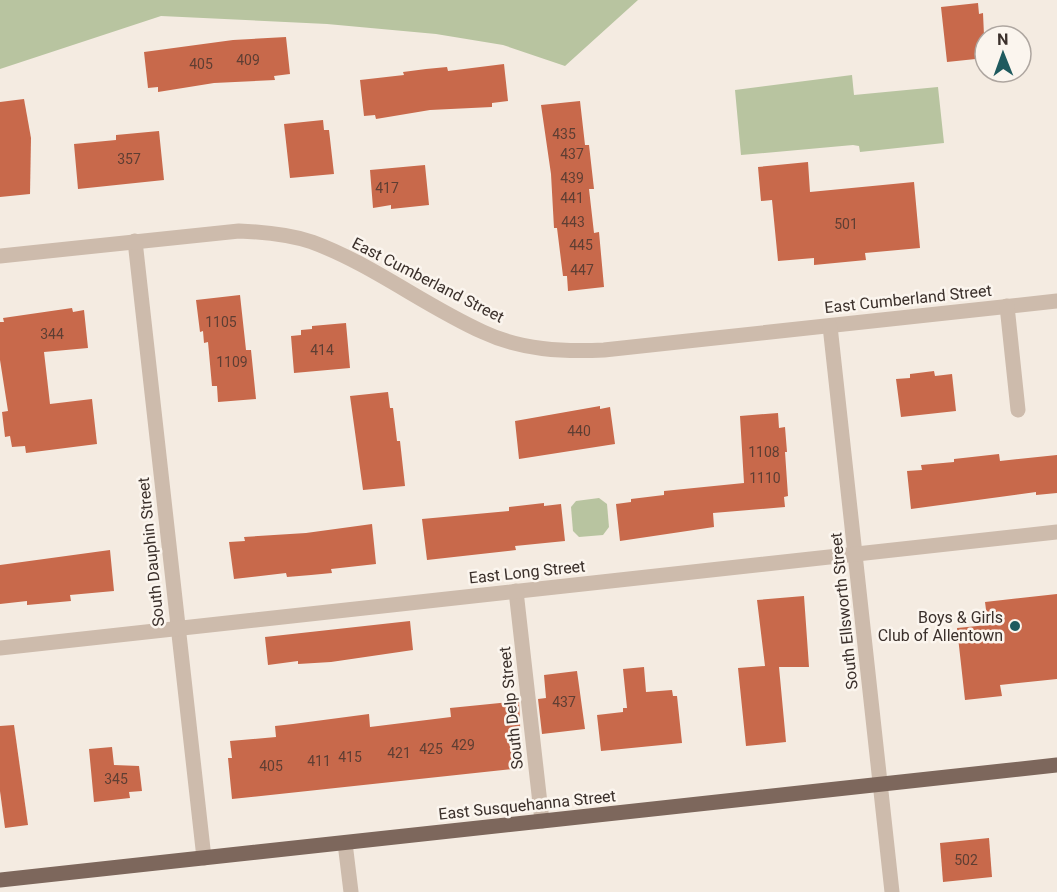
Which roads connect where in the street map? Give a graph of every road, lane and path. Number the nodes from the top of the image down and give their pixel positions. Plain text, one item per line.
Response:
1 (135, 241) junction
2 (0, 256) edge
3 (1057, 301) edge
4 (1007, 306) junction
5 (830, 326) junction
6 (1018, 410) dead end
7 (1057, 532) edge
8 (855, 554) junction
9 (516, 591) junction
10 (178, 628) junction
11 (0, 648) edge
12 (1057, 765) edge
13 (881, 784) junction
14 (542, 821) junction
15 (345, 843) junction
16 (204, 858) junction
17 (0, 880) edge
18 (351, 892) edge
19 (892, 892) edge

1 - 2 street, East Cumberland Street
1 - 5 street, East Cumberland Street
1 - 10 street, South Dauphin Street
3 - 4 street, East Cumberland Street
4 - 5 street, East Cumberland Street
4 - 6 street
5 - 8 street, South Ellsworth Street
7 - 8 street, East Long Street
8 - 9 street, East Long Street
8 - 13 street, South Ellsworth Street
9 - 10 street, East Long Street
9 - 14 street, South Delp Street
10 - 11 street, East Long Street
10 - 16 street, South Dauphin Street
12 - 13 main road, East Susquehanna Street
13 - 14 main road, East Susquehanna Street
13 - 19 street, South Ellsworth Street
14 - 15 main road, East Susquehanna Street
15 - 16 main road, East Susquehanna Street
15 - 18 street
16 - 17 main road, East Susquehanna Street

